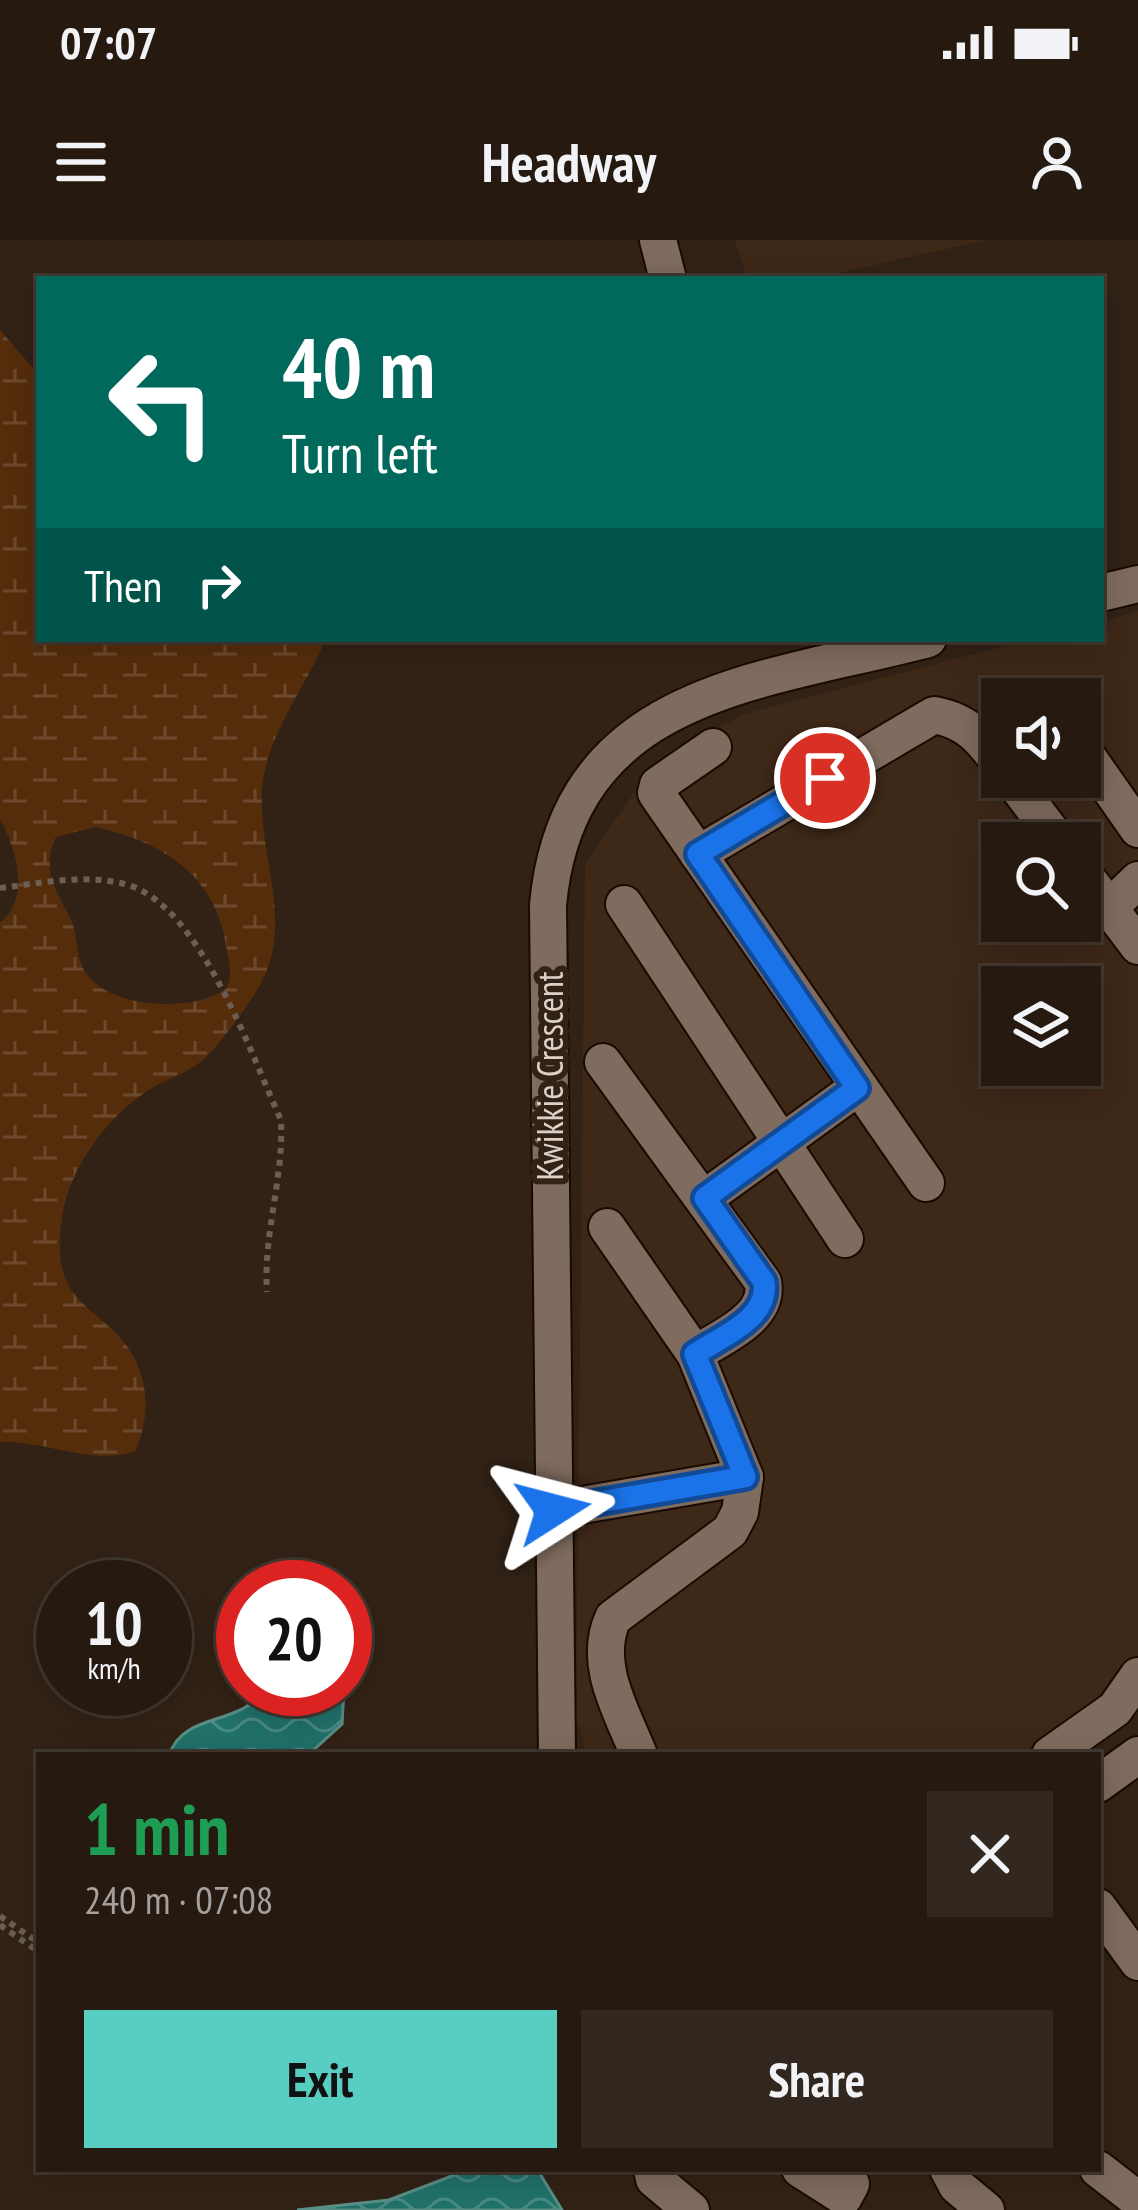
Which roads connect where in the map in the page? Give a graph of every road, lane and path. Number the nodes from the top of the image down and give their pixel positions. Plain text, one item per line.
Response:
1 (658, 240) edge
2 (667, 276) edge
3 (1138, 584) edge
4 (1104, 592) edge
5 (904, 642) edge
6 (834, 651) edge
7 (981, 739) edge
8 (713, 747) dead end
9 (1101, 776) edge
10 (1026, 798) edge
11 (1044, 822) edge
12 (1138, 829) edge
13 (698, 854) junction
14 (1138, 880) edge
15 (0, 888) edge
16 (1101, 897) edge
17 (624, 904) dead end
18 (1109, 908) junction
19 (1138, 946) edge
20 (603, 1062) dead end
21 (857, 1088) junction
22 (781, 1143) junction
23 (926, 1183) dead end
24 (705, 1198) junction
25 (607, 1227) dead end
26 (845, 1240) dead end
27 (267, 1292) dead end
28 (695, 1354) junction
29 (745, 1477) junction
30 (553, 1510) junction
31 (1138, 1676) edge
32 (557, 1752) edge
33 (638, 1752) edge
34 (1054, 1752) edge
35 (1138, 1755) edge
36 (1101, 1782) edge
37 (1101, 1910) edge
38 (0, 1916) edge
39 (0, 1925) edge
40 (36, 1941) edge
41 (36, 1950) edge
42 (1138, 1961) edge
43 (1101, 2171) edge
44 (653, 2172) edge
45 (805, 2172) edge
46 (846, 2172) edge
47 (950, 2172) edge
48 (1138, 2200) edge
49 (691, 2210) edge
50 (986, 2210) edge

1 - 2 street
3 - 4 street
5 - 6 street, Kwikkie Crescent
6 - 30 street, Kwikkie Crescent
7 - 13 street
8 - 13 street
9 - 12 street
10 - 11 street
13 - 21 street
14 - 18 street
15 - 27 path
16 - 18 street
17 - 22 street
18 - 19 street
20 - 24 street
21 - 22 street
21 - 23 street
22 - 24 street
22 - 26 street
24 - 28 street
25 - 28 street
28 - 29 street
29 - 30 street
29 - 33 street
30 - 32 street, Kwikkie Crescent
31 - 34 street
35 - 36 street
37 - 42 street
38 - 40 path
39 - 41 path
43 - 48 street
44 - 49 street
45 - 46 street
47 - 50 street

